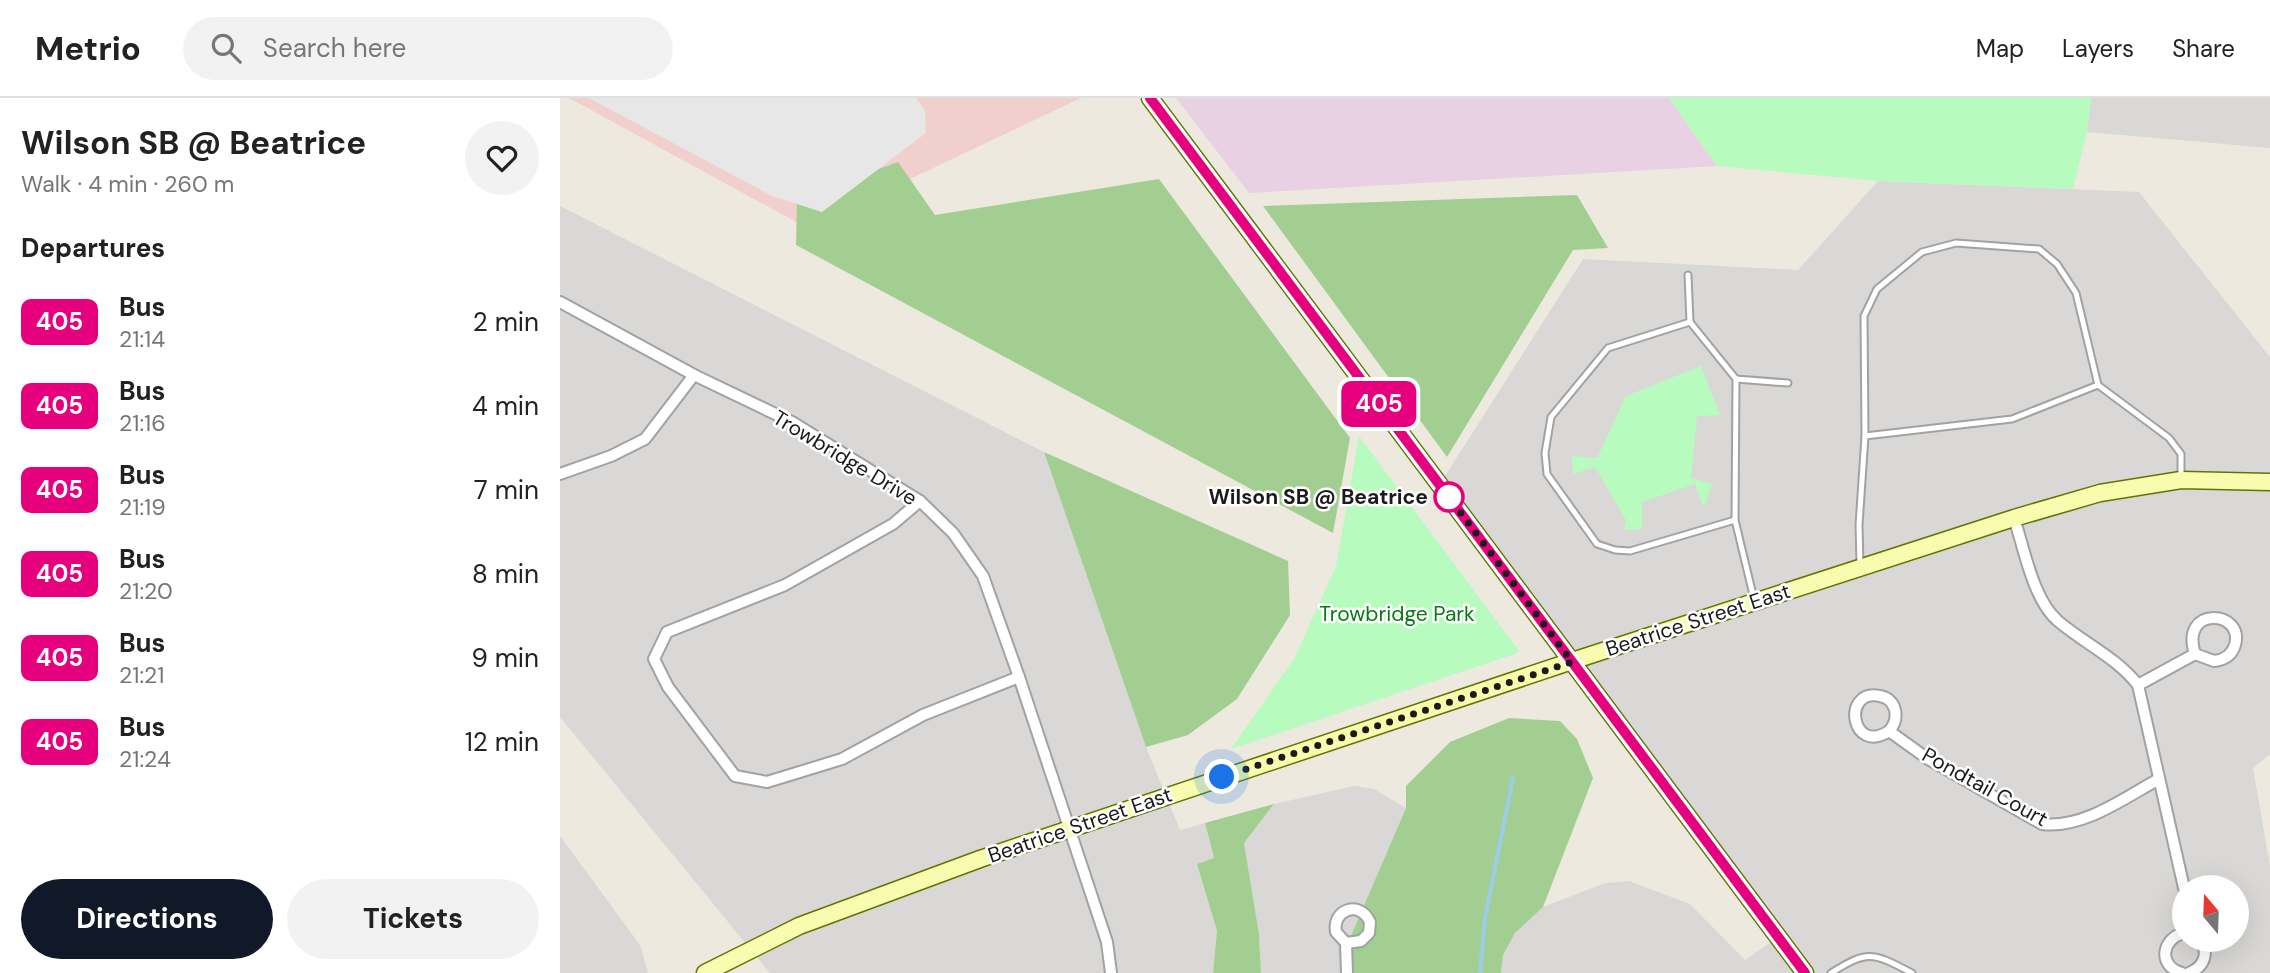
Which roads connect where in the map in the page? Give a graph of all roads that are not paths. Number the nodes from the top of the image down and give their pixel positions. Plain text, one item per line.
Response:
1 (1150, 98) edge
2 (1688, 275) dead end
3 (560, 302) edge
4 (1690, 322) junction
5 (694, 375) junction
6 (1736, 379) junction
7 (1788, 383) dead end
8 (2098, 385) junction
9 (1865, 436) junction
10 (560, 474) edge
11 (2181, 480) junction
12 (2270, 482) edge
13 (920, 501) junction
14 (2014, 518) junction
15 (1735, 520) junction
16 (1860, 567) junction
17 (1755, 602) junction
18 (2195, 654) junction
19 (1572, 662) junction
20 (1020, 677) junction
21 (2138, 685) junction
22 (1889, 731) dead end
23 (2159, 779) junction
24 (1069, 828) junction
25 (2182, 875) edge
26 (2172, 938) edge
27 (1346, 943) dead end
28 (2204, 952) edge
29 (705, 973) edge
30 (1111, 973) edge
31 (1347, 973) edge
32 (1805, 973) edge
33 (1831, 973) edge
34 (1912, 973) edge
35 (2182, 973) edge
36 (2189, 973) edge

1 - 19 street
2 - 4 lane
3 - 5 street, Trowbridge Drive
4 - 6 lane
4 - 15 lane
5 - 10 street
5 - 13 street, Trowbridge Drive
6 - 7 lane
6 - 15 lane
8 - 9 lane
8 - 9 lane
8 - 11 lane
9 - 16 lane
11 - 12 street, Beatrice Street East
11 - 14 street, Beatrice Street East
13 - 20 street, Trowbridge Drive
13 - 20 street
14 - 16 street, Beatrice Street East
14 - 21 street
15 - 17 lane
16 - 17 street, Beatrice Street East
17 - 19 street, Beatrice Street East
18 - 18 street
18 - 21 street
19 - 24 street, Beatrice Street East
19 - 32 street
20 - 24 street, Trowbridge Drive
21 - 23 street
22 - 23 street, Pondtail Court
23 - 25 street
24 - 29 street, Beatrice Street East
24 - 30 street, Trowbridge Drive
26 - 35 street
27 - 31 street
28 - 36 street
33 - 34 lane

